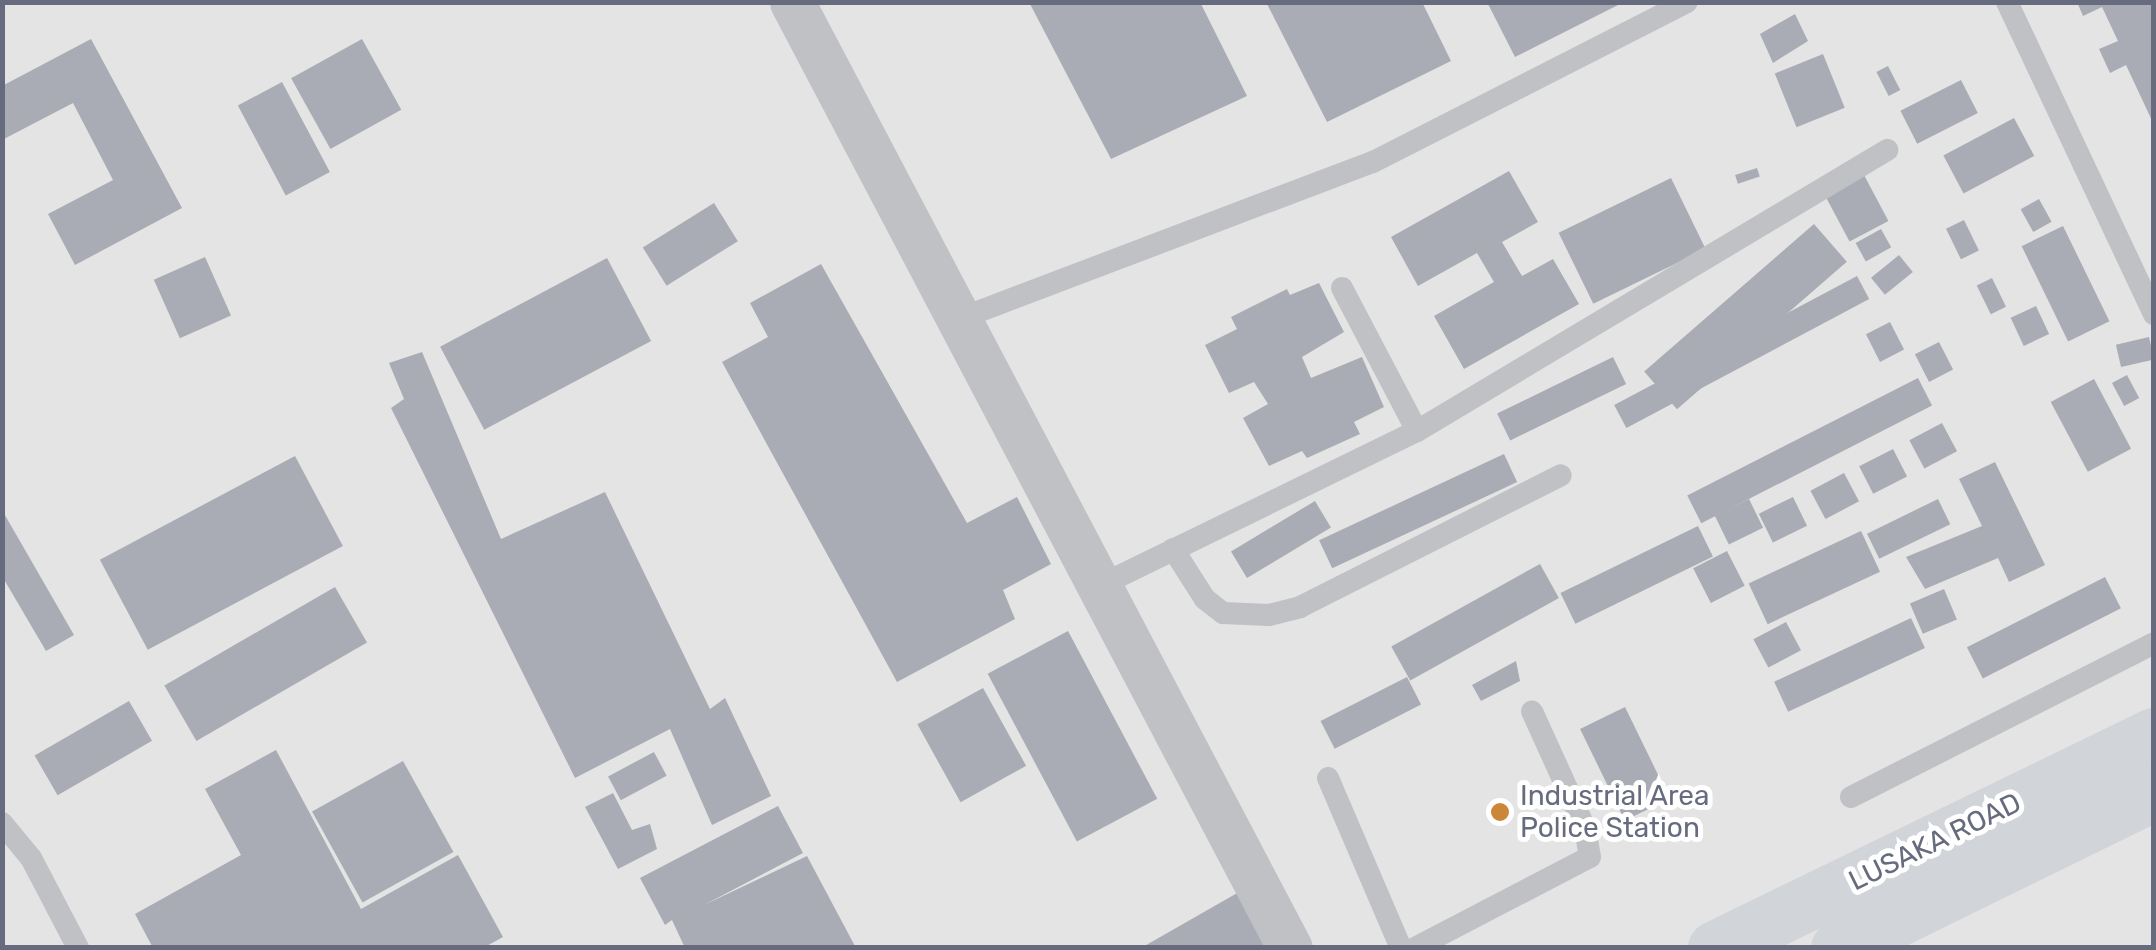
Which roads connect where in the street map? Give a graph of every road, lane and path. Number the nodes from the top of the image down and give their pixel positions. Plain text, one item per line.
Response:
1 (792, 2) edge
2 (1687, 2) edge
3 (2007, 2) edge
4 (1887, 150) dead end
5 (1342, 288) dead end
6 (2154, 314) edge
7 (959, 319) junction
8 (1417, 431) junction
9 (1561, 475) dead end
10 (1173, 549) junction
11 (1097, 586) junction
12 (2154, 643) edge
13 (1532, 711) dead end
14 (2154, 735) edge
15 (1328, 778) dead end
16 (2154, 793) edge
17 (1851, 797) dead end
18 (2, 823) edge
19 (78, 948) edge
20 (1290, 948) edge
21 (1400, 948) edge
22 (1415, 948) edge
23 (1715, 948) edge
24 (1838, 948) edge

1 - 7 street
2 - 7 lane
3 - 6 lane
4 - 8 lane
5 - 8 lane
7 - 11 street
8 - 10 lane
9 - 10 lane
10 - 11 lane
11 - 20 street
12 - 17 lane
13 - 22 lane
14 - 23 main road, LUSAKA ROAD
15 - 21 lane
16 - 24 main road, LUSAKA ROAD
18 - 19 lane

